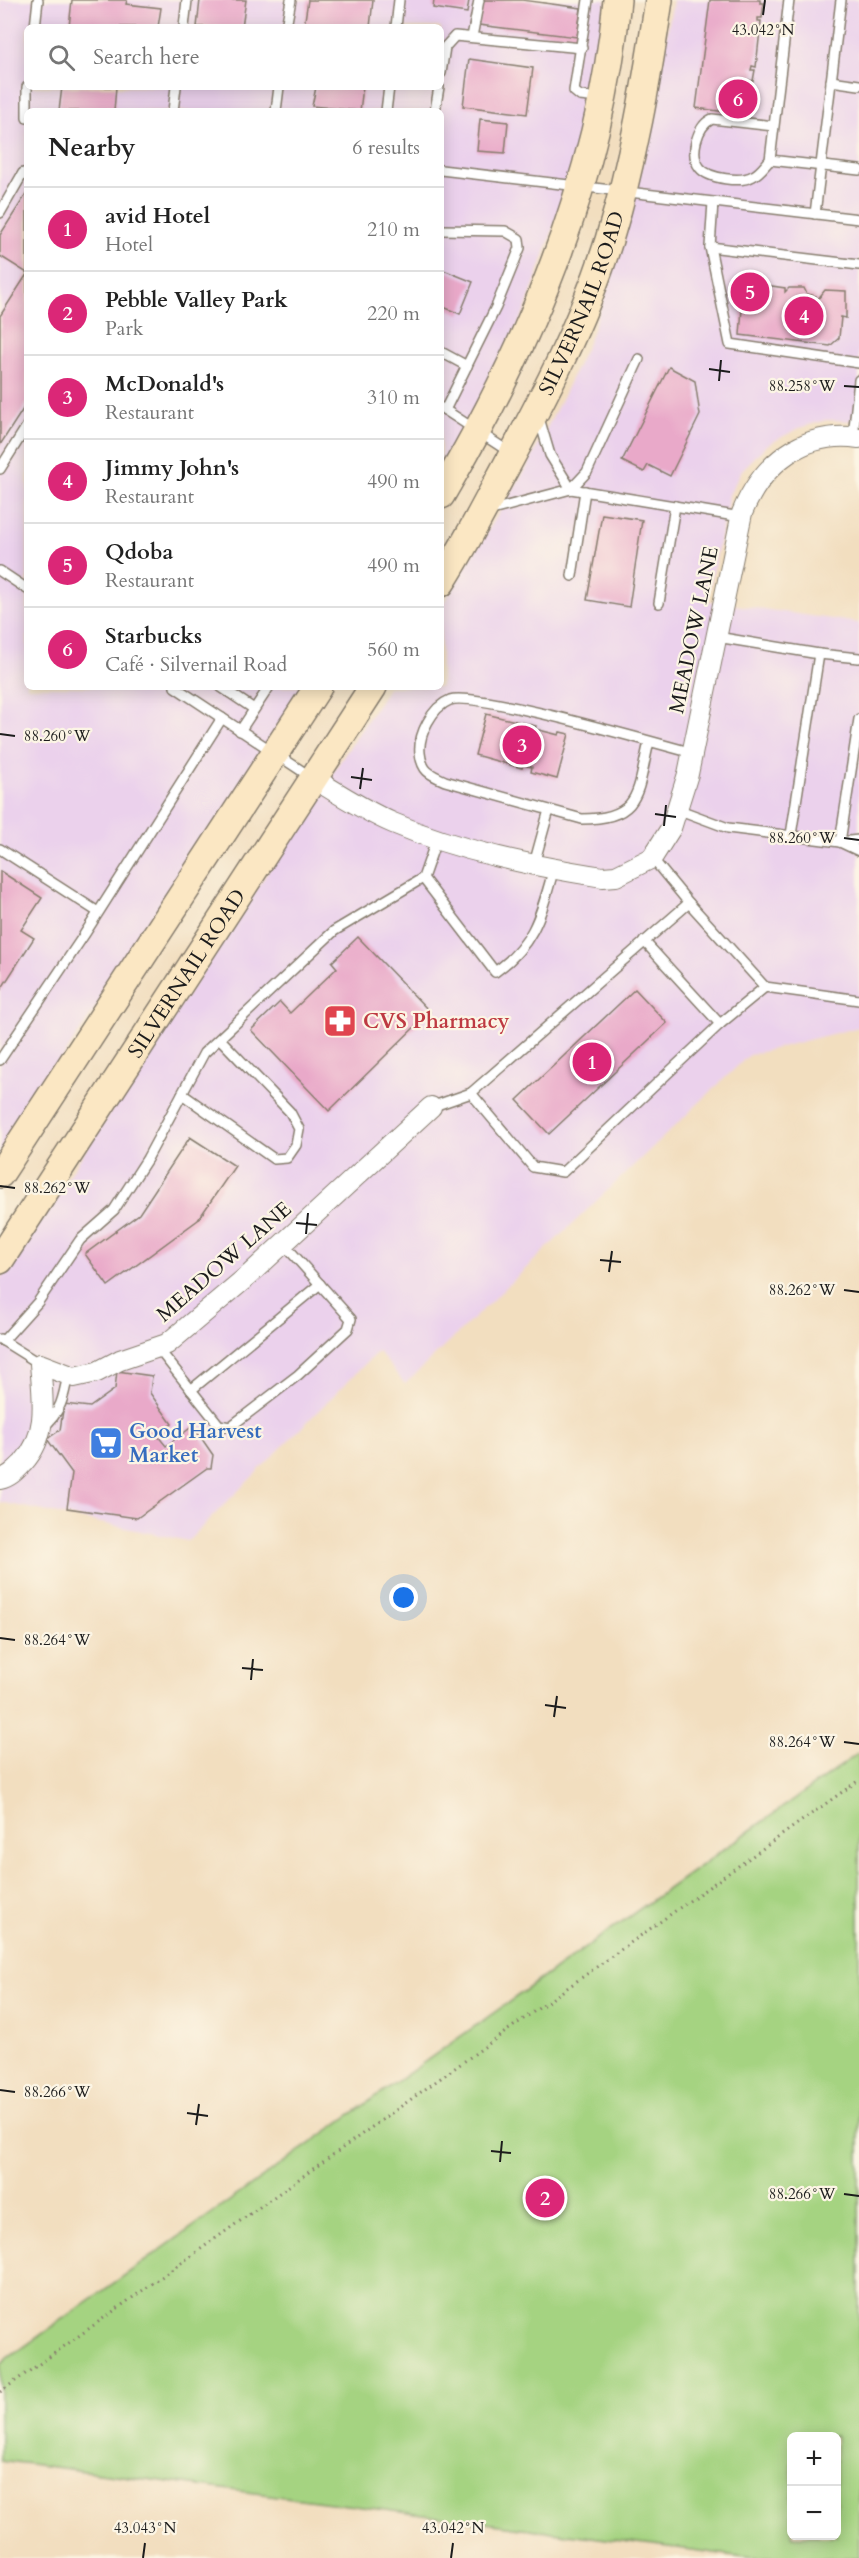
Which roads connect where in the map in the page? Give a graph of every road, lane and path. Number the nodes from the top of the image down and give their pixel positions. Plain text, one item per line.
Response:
1 (38, 0) edge
2 (187, 0) edge
3 (291, 0) edge
4 (399, 0) edge
5 (479, 0) edge
6 (588, 0) edge
7 (617, 0) edge
8 (659, 0) edge
9 (789, 0) edge
10 (841, 0) edge
11 (34, 24) edge
12 (184, 24) edge
13 (287, 24) edge
14 (396, 24) edge
15 (472, 37) junction
16 (582, 48) junction
17 (444, 54) edge
18 (831, 81) junction
19 (859, 84) edge
20 (27, 90) edge
21 (176, 90) edge
22 (279, 90) edge
23 (389, 90) edge
24 (438, 90) edge
25 (601, 98) junction
26 (25, 108) edge
27 (173, 108) edge
28 (276, 108) edge
29 (386, 108) edge
30 (436, 108) edge
31 (774, 126) junction
32 (770, 160) junction
33 (821, 165) junction
34 (444, 170) edge
35 (859, 170) edge
36 (24, 173) edge
37 (579, 186) junction
38 (622, 192) junction
39 (713, 202) junction
40 (0, 213) edge
41 (815, 214) junction
42 (859, 219) edge
43 (444, 230) edge
44 (710, 247) junction
45 (859, 265) edge
46 (444, 354) edge
47 (639, 359) dead end
48 (859, 363) edge
49 (467, 366) junction
50 (859, 381) edge
51 (444, 407) edge
52 (536, 409) junction
53 (444, 410) edge
54 (24, 431) edge
55 (478, 432) junction
56 (856, 437) edge
57 (513, 454) junction
58 (0, 469) edge
59 (572, 489) junction
60 (444, 490) edge
61 (585, 491) junction
62 (675, 506) junction
63 (481, 513) junction
64 (741, 518) junction
65 (0, 571) edge
66 (572, 576) dead end
67 (444, 578) edge
68 (24, 587) edge
69 (659, 603) dead end
70 (717, 637) junction
71 (819, 654) junction
72 (859, 658) edge
73 (180, 690) edge
74 (226, 690) edge
75 (267, 690) edge
76 (316, 690) edge
77 (371, 690) edge
78 (254, 709) junction
79 (222, 718) junction
80 (859, 719) edge
81 (240, 730) junction
82 (650, 742) junction
83 (693, 753) junction
84 (275, 754) junction
85 (313, 778) junction
86 (677, 809) junction
87 (549, 810) junction
88 (791, 835) junction
89 (436, 838) junction
90 (859, 840) edge
91 (840, 842) junction
92 (0, 849) edge
93 (859, 851) edge
94 (652, 858) junction
95 (534, 864) junction
96 (554, 868) junction
97 (423, 878) junction
98 (689, 903) junction
99 (98, 912) junction
100 (644, 941) junction
101 (765, 987) junction
102 (859, 1000) edge
103 (720, 1024) junction
104 (220, 1039) junction
105 (0, 1060) edge
106 (471, 1093) junction
107 (182, 1094) junction
108 (430, 1107) joint
109 (0, 1174) edge
110 (283, 1243) junction
111 (0, 1260) edge
112 (320, 1284) junction
113 (2, 1340) edge
114 (157, 1347) junction
115 (40, 1364) junction
116 (68, 1374) junction
117 (191, 1390) junction
118 (42, 1427) junction
119 (0, 1479) edge
120 (859, 1780) edge
121 (0, 2392) edge

1 - 11 lane
2 - 12 lane
3 - 13 lane
4 - 14 lane
5 - 15 lane
6 - 16 lane
7 - 25 street, SILVERNAIL ROAD
8 - 38 street, SILVERNAIL ROAD
9 - 31 lane
10 - 18 lane
15 - 16 lane
15 - 17 lane
16 - 25 lane
18 - 19 lane
18 - 33 lane
20 - 26 lane
21 - 27 lane
22 - 28 lane
23 - 29 lane
24 - 30 lane
25 - 37 street, SILVERNAIL ROAD
31 - 32 lane
31 - 32 lane
32 - 33 lane
33 - 35 lane
33 - 41 lane
34 - 37 lane
36 - 40 lane
37 - 38 lane
37 - 55 street, SILVERNAIL ROAD
38 - 39 lane
38 - 52 street, SILVERNAIL ROAD
39 - 41 lane
39 - 44 lane
41 - 42 lane
43 - 49 lane
44 - 45 lane
44 - 48 lane
46 - 49 lane
47 - 59 lane
49 - 51 lane
50 - 56 lane
52 - 57 street, SILVERNAIL ROAD
52 - 59 lane
53 - 55 lane
54 - 58 lane
55 - 57 lane
55 - 60 street, SILVERNAIL ROAD
56 - 64 street, MEADOW LANE
57 - 63 street, SILVERNAIL ROAD
59 - 61 lane
59 - 63 lane
61 - 62 lane
61 - 66 lane
62 - 64 lane
62 - 69 lane
63 - 67 street, SILVERNAIL ROAD
64 - 70 street, MEADOW LANE
65 - 68 lane
70 - 71 lane
70 - 83 street, MEADOW LANE
71 - 72 lane
71 - 88 lane
73 - 79 lane
74 - 78 lane
75 - 78 lane
76 - 84 street
77 - 85 street, SILVERNAIL ROAD
78 - 81 lane
79 - 81 lane
79 - 99 lane
80 - 91 lane
81 - 84 lane
82 - 83 lane
82 - 87 lane
82 - 87 lane
83 - 86 street, MEADOW LANE
84 - 85 lane
84 - 109 street
85 - 89 street
85 - 111 street, SILVERNAIL ROAD
86 - 88 lane
86 - 94 street, MEADOW LANE
87 - 95 lane
88 - 91 lane
89 - 95 street
89 - 97 lane
90 - 91 lane
91 - 93 lane
92 - 99 lane
94 - 96 street
94 - 98 lane
95 - 96 street
96 - 97 lane
97 - 104 lane
98 - 100 lane
98 - 101 lane
99 - 105 lane
100 - 103 lane
100 - 106 lane
101 - 102 lane
101 - 103 lane
103 - 106 lane
104 - 107 lane
104 - 107 lane
106 - 108 lane
107 - 113 lane
108 - 110 street, MEADOW LANE
110 - 112 lane
110 - 114 street, MEADOW LANE
112 - 117 lane
112 - 117 lane
113 - 115 lane
114 - 116 street, MEADOW LANE
114 - 117 lane
115 - 116 street, MEADOW LANE
115 - 118 street
116 - 118 lane
118 - 119 street
120 - 121 path

